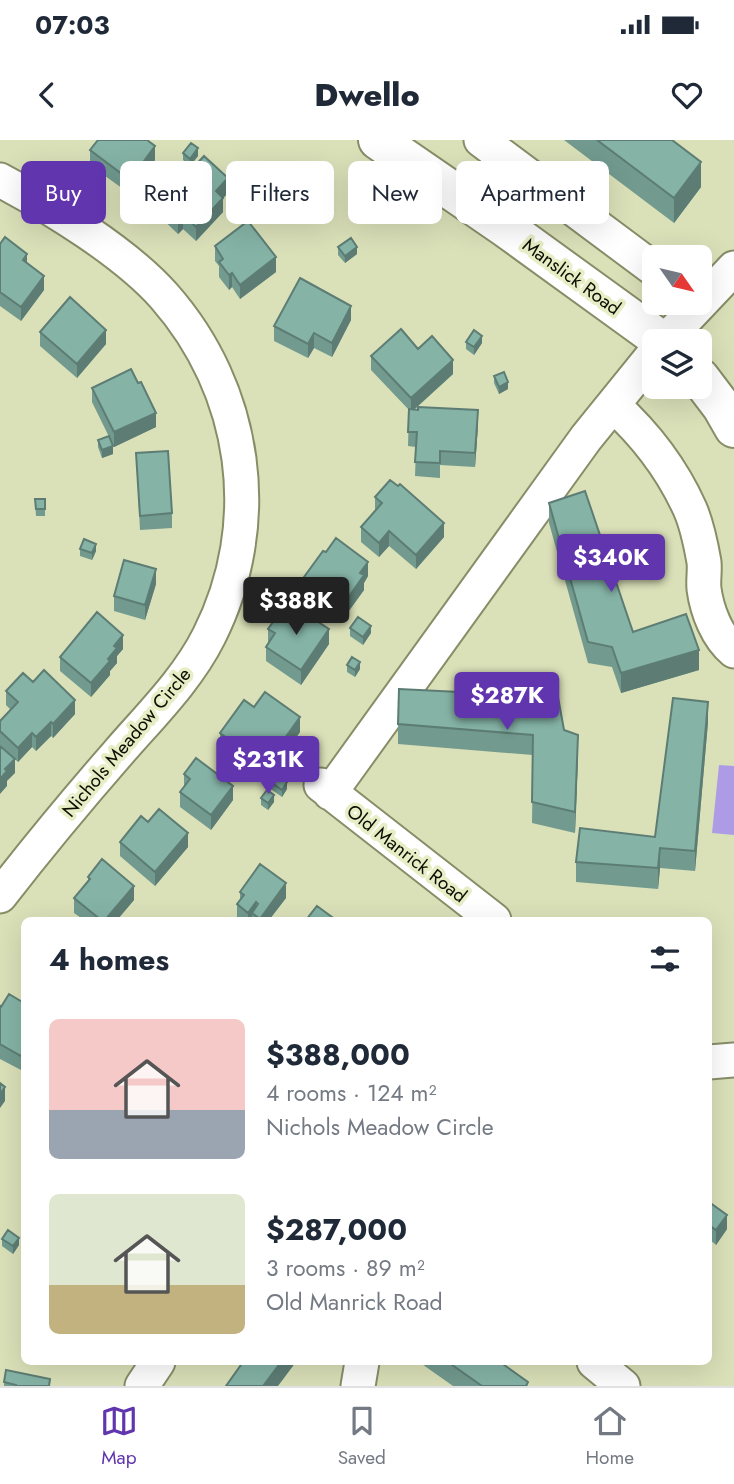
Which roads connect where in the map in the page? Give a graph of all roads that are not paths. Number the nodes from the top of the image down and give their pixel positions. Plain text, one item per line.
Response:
1 (378, 140) edge
2 (481, 140) edge
3 (0, 180) edge
4 (642, 260) edge
5 (734, 268) edge
6 (712, 291) edge
7 (689, 315) edge
8 (647, 329) edge
9 (675, 329) edge
10 (642, 369) edge
11 (712, 394) edge
12 (613, 405) junction
13 (732, 420) edge
14 (734, 651) edge
15 (0, 896) edge
16 (490, 917) edge
17 (734, 1060) edge
18 (712, 1062) edge
19 (156, 1365) edge
20 (362, 1365) edge
21 (142, 1386) edge
22 (358, 1386) edge

1 - 8 main road, Manslick Road
2 - 4 street
3 - 15 street, Nichols Meadow Circle
5 - 6 street
7 - 9 street
10 - 12 street
11 - 13 main road
12 - 14 street
12 - 16 street, Old Manrick Road
17 - 18 street
19 - 21 street
20 - 22 street

